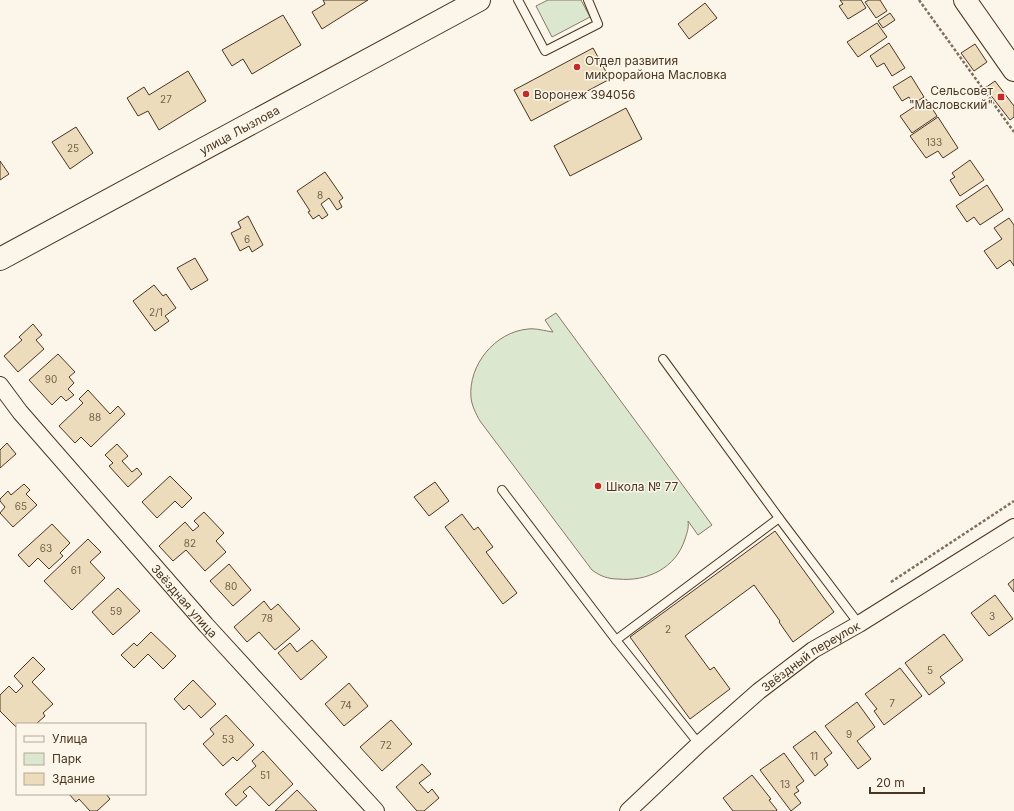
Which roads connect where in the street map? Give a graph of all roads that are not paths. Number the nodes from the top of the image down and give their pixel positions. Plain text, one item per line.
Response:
1 (479, 0) edge
2 (518, 0) edge
3 (588, 0) edge
4 (965, 0) edge
5 (1014, 70) edge
6 (0, 259) edge
7 (663, 359) dead end
8 (0, 385) edge
9 (502, 490) dead end
10 (779, 518) junction
11 (1014, 527) edge
12 (859, 624) junction
13 (616, 640) junction
14 (698, 744) junction
15 (376, 811) edge
16 (628, 811) edge

1 - 6 main road, улица Лызлова
2 - 3 lane
4 - 5 main road
7 - 10 lane
8 - 15 street, Звёздная улица
9 - 13 lane
10 - 12 lane
10 - 13 lane
11 - 12 street, Звёздный переулок
12 - 14 street, Звёздный переулок
13 - 14 lane
14 - 16 street, Звёздный переулок

